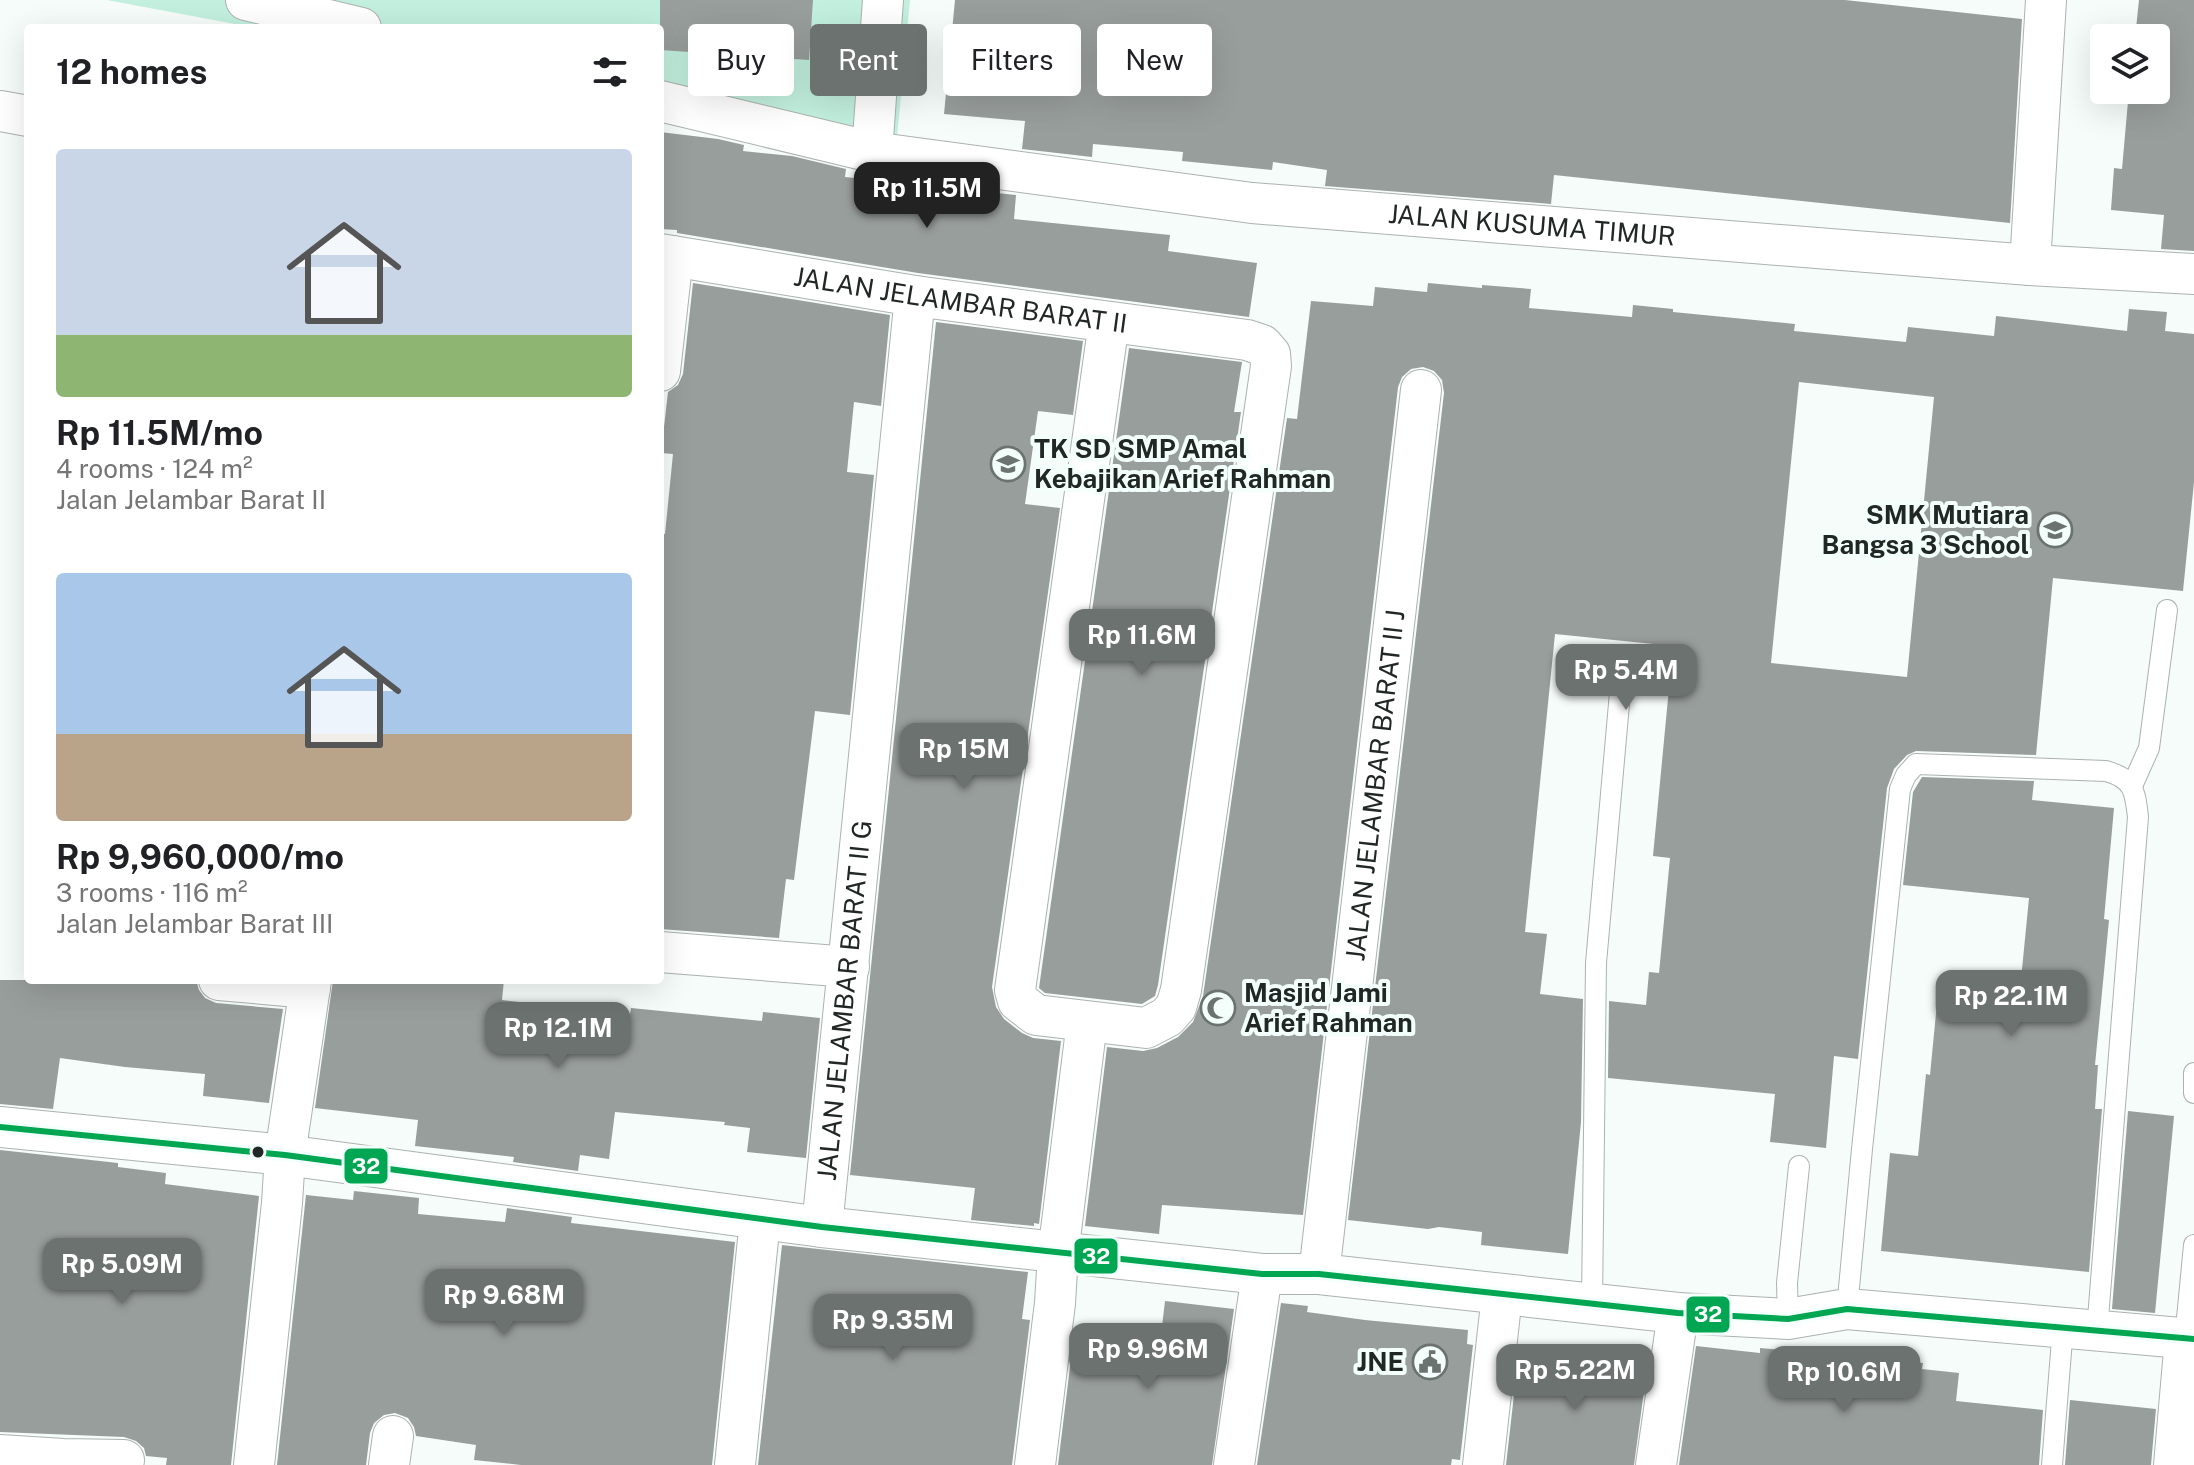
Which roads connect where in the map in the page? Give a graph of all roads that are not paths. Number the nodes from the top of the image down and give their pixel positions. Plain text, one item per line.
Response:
1 (246, 0) edge
2 (883, 0) edge
3 (2046, 0) edge
4 (345, 24) edge
5 (664, 102) edge
6 (0, 111) edge
7 (24, 115) edge
8 (872, 152) junction
9 (666, 255) edge
10 (2030, 265) junction
11 (2194, 274) edge
12 (664, 294) edge
13 (915, 296) junction
14 (1109, 322) junction
15 (1421, 390) dead end
16 (2167, 610) dead end
17 (1622, 670) dead end
18 (2132, 786) junction
19 (664, 952) edge
20 (849, 967) junction
21 (310, 984) edge
22 (1087, 1022) junction
23 (2194, 1073) edge
24 (2194, 1093) edge
25 (0, 1127) edge
26 (285, 1155) junction
27 (1799, 1166) dead end
28 (760, 1220) junction
29 (822, 1227) junction
30 (2194, 1245) edge
31 (1058, 1254) junction
32 (1262, 1274) junction
33 (1319, 1274) junction
34 (1502, 1295) junction
35 (1592, 1303) junction
36 (1847, 1309) junction
37 (1678, 1313) junction
38 (1788, 1319) junction
39 (2080, 1329) junction
40 (2189, 1339) edge
41 (2188, 1388) edge
42 (0, 1455) edge
43 (124, 1460) dead end
44 (254, 1465) edge
45 (735, 1465) edge
46 (1035, 1465) edge
47 (1234, 1465) edge
48 (1483, 1465) edge
49 (1656, 1465) edge
50 (2052, 1465) edge
51 (2174, 1465) edge

1 - 4 street
2 - 8 street
3 - 10 street
5 - 8 street, JALAN KUSUMA TIMUR
6 - 7 street
8 - 10 street, JALAN KUSUMA TIMUR
9 - 12 street
9 - 13 street, JALAN JELAMBAR BARAT II
10 - 11 street, JALAN KUSUMA TIMUR
13 - 14 street, JALAN JELAMBAR BARAT II
13 - 20 street, JALAN JELAMBAR BARAT II G
14 - 22 street
14 - 22 street, JALAN JELAMBAR BARAT II
15 - 33 street, JALAN JELAMBAR BARAT II J
16 - 18 lane
17 - 35 lane
18 - 36 lane
18 - 39 lane
19 - 20 street
20 - 29 street, JALAN JELAMBAR BARAT II G
21 - 26 street
22 - 31 street
23 - 24 lane
25 - 26 street
26 - 28 street
26 - 44 street
27 - 38 lane
28 - 29 street
28 - 45 street
29 - 31 street
30 - 40 lane
31 - 32 street
31 - 46 street
32 - 33 street
32 - 47 street
33 - 34 street
34 - 35 street
34 - 48 street
35 - 37 street
36 - 38 street
36 - 39 street
37 - 38 street
37 - 49 street
39 - 40 street
39 - 50 lane
40 - 41 street
41 - 51 street
42 - 43 street

